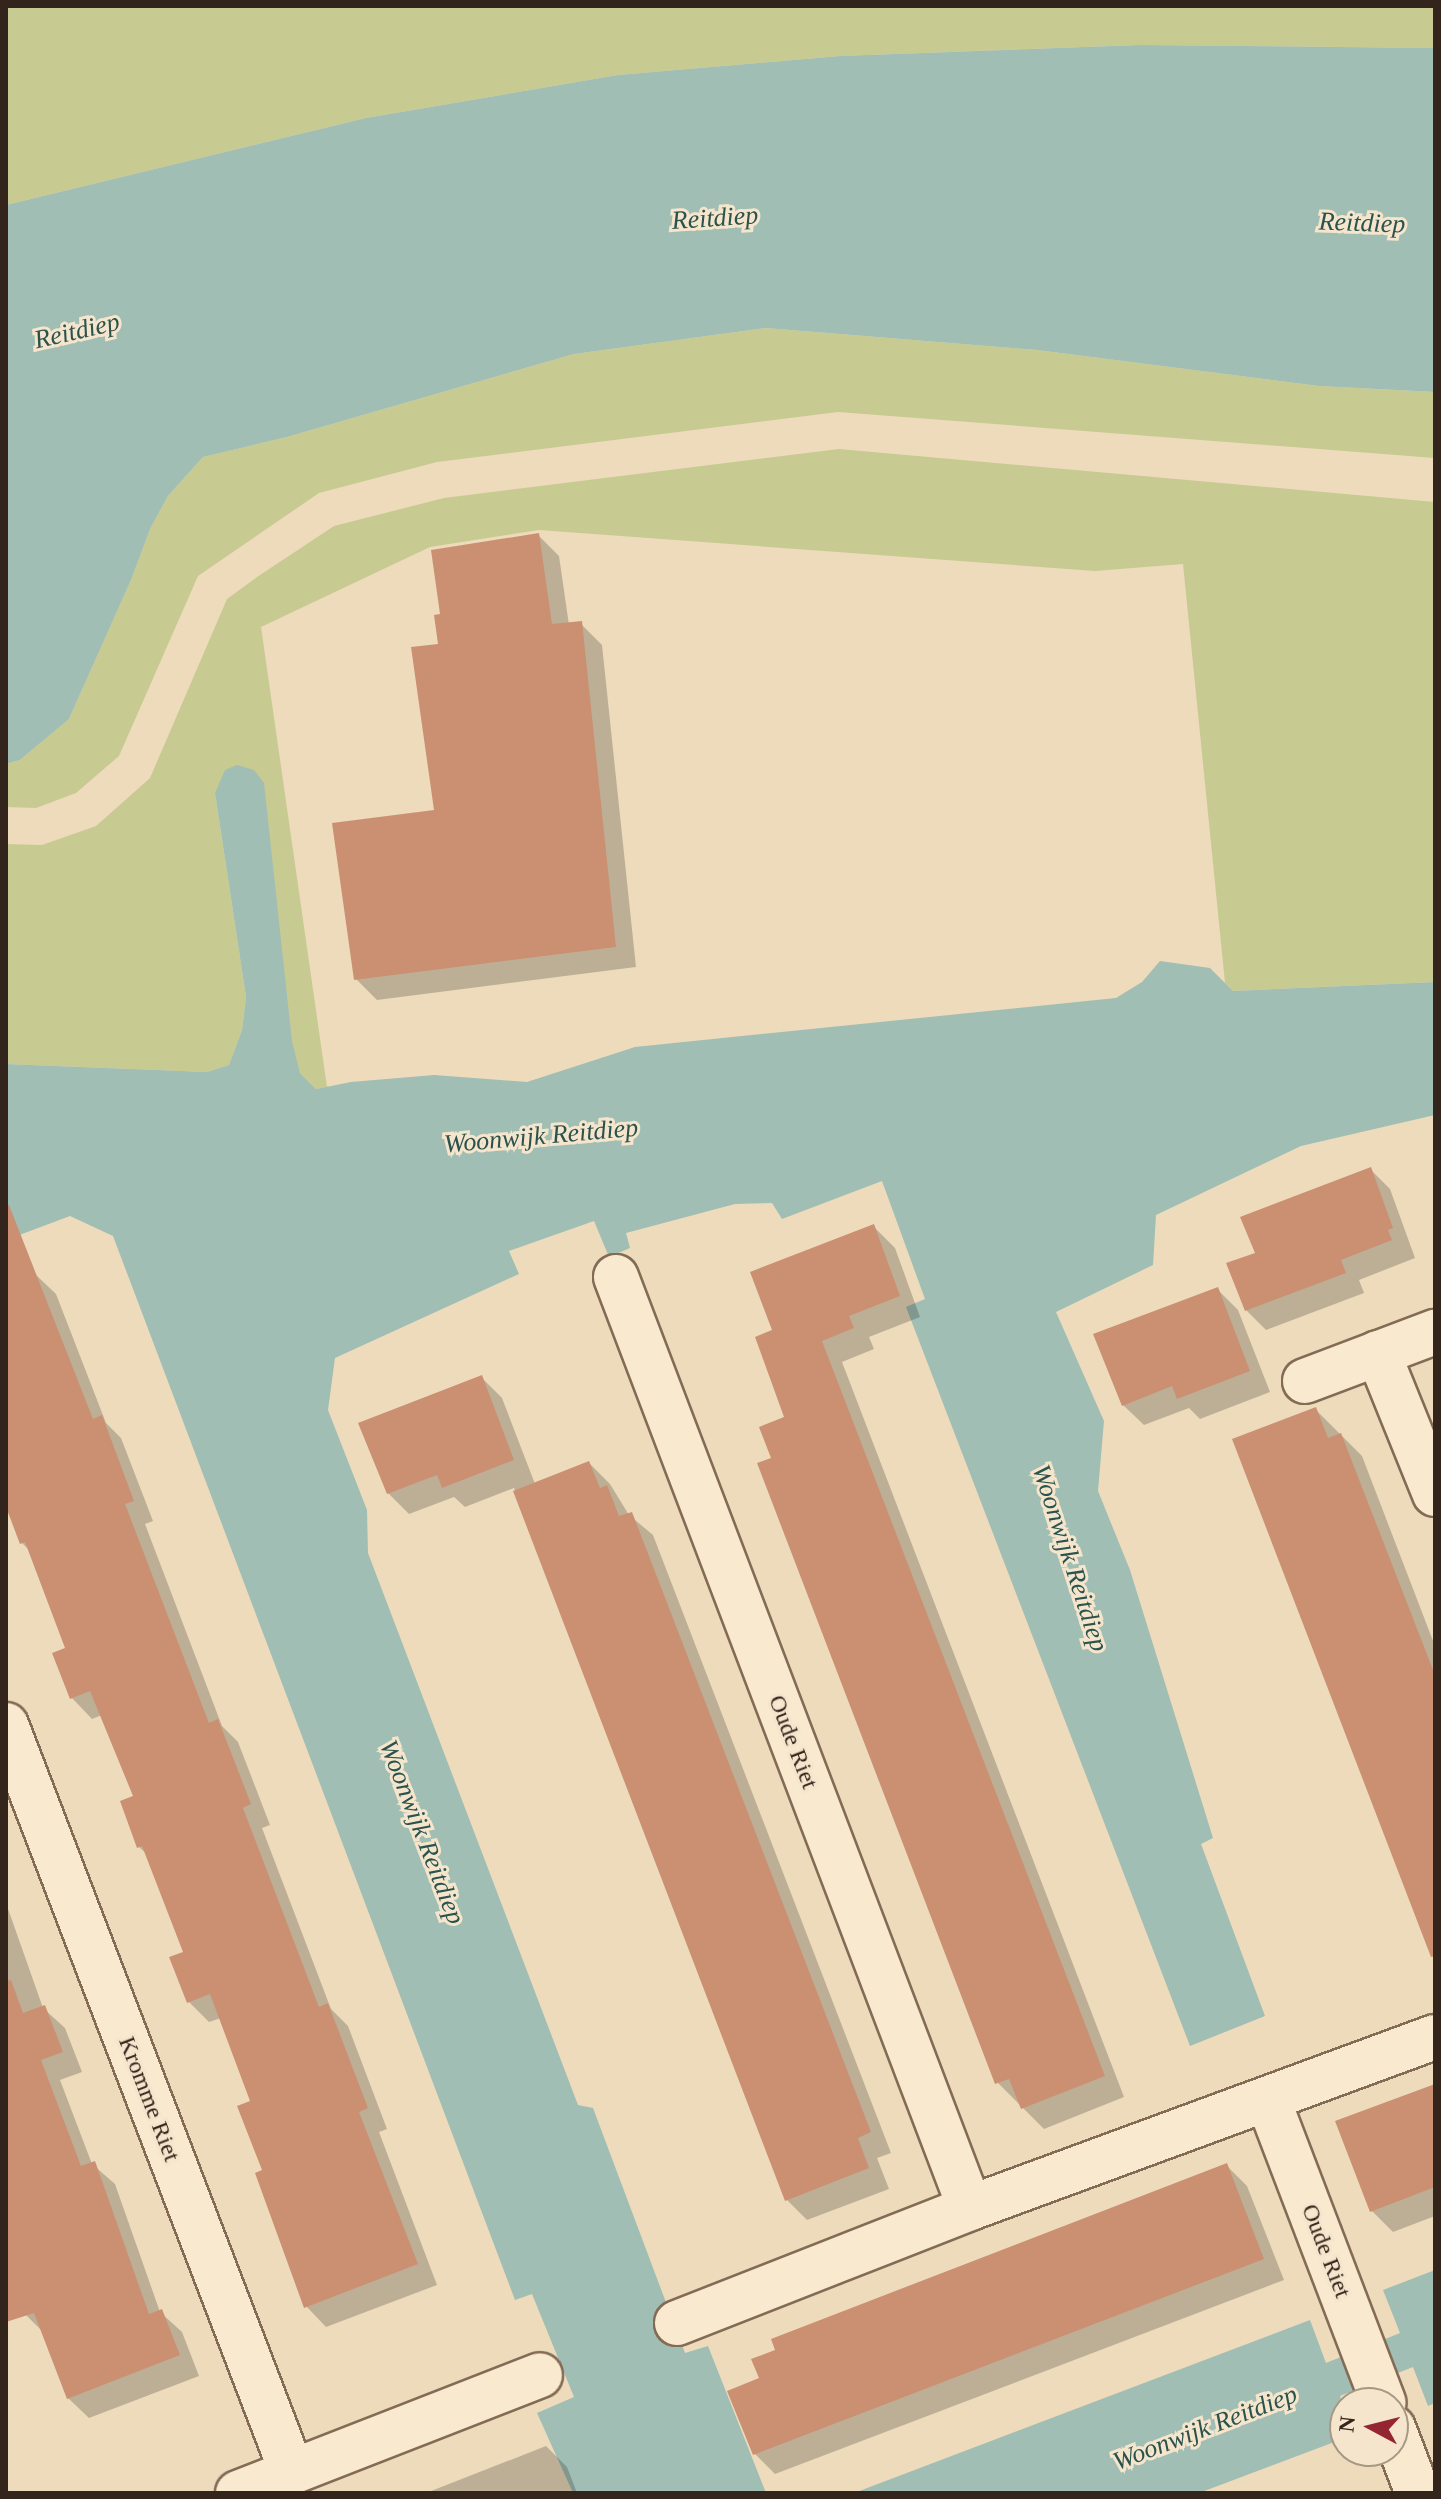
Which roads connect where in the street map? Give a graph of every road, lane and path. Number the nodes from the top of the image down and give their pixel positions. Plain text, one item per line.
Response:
1 (616, 1277) dead end
2 (1435, 1332) edge
3 (1378, 1353) junction
4 (1305, 1381) dead end
5 (1435, 1494) edge
6 (6, 1725) edge
7 (1435, 2037) edge
8 (1268, 2100) junction
9 (970, 2208) junction
10 (677, 2323) dead end
11 (540, 2375) dead end
12 (1378, 2387) edge
13 (1408, 2467) edge
14 (292, 2472) junction
15 (238, 2493) edge
16 (1418, 2493) edge

1 - 9 street, Oude Riet
2 - 3 street
3 - 4 street
3 - 5 street
6 - 14 street, Kromme Riet
7 - 8 street
8 - 9 street
8 - 12 street, Oude Riet
9 - 10 street
11 - 14 street
13 - 16 street
14 - 15 street

